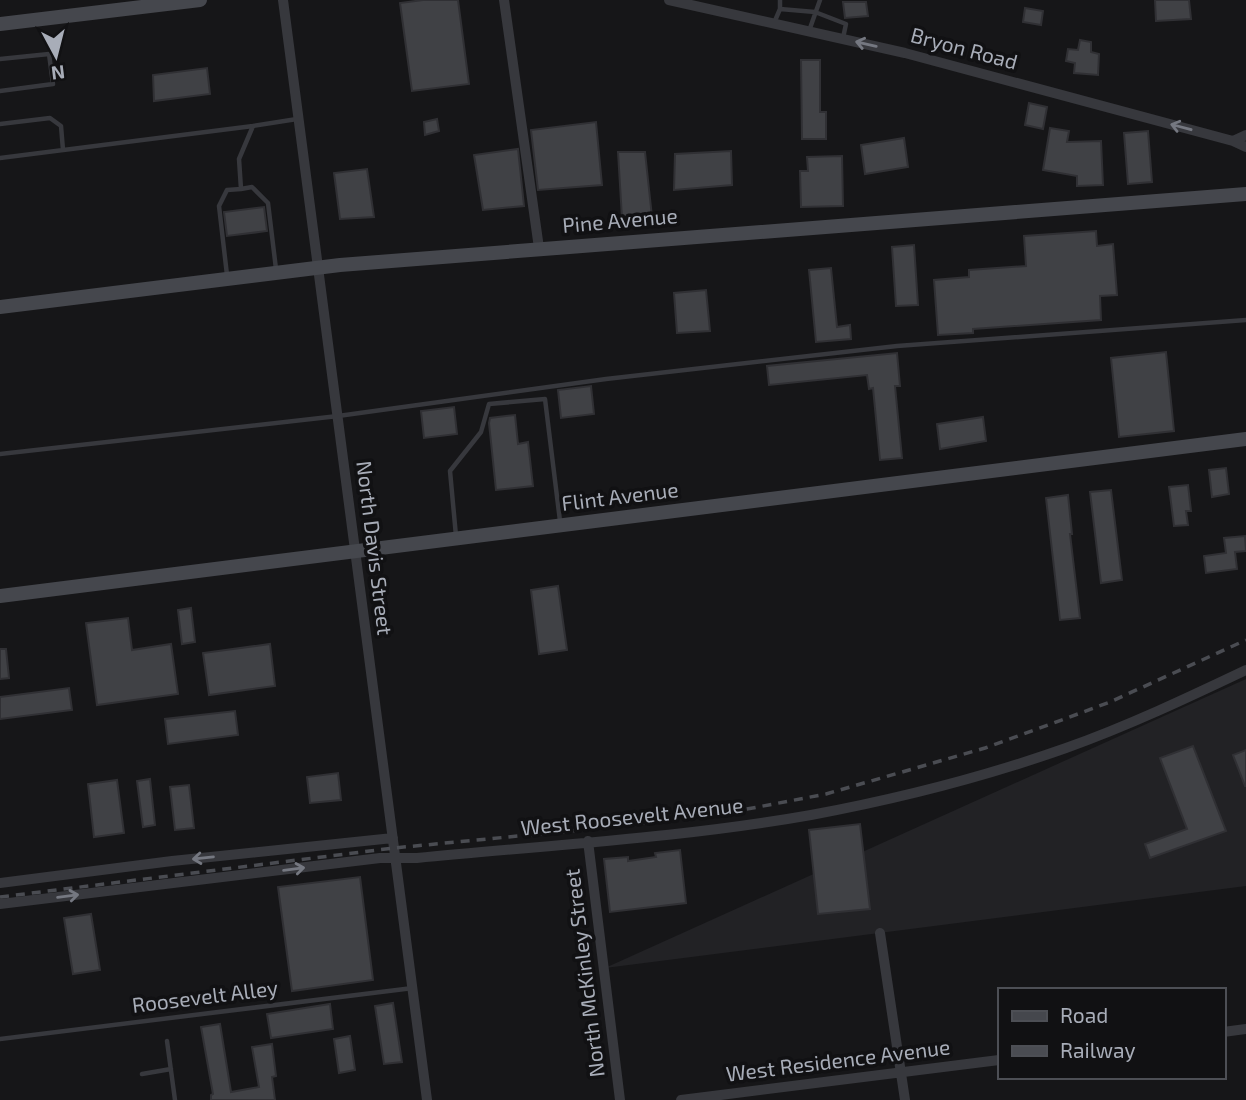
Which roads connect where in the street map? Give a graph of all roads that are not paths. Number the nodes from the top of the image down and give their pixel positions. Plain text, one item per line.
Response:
1 (200, 0) edge
2 (283, 0) edge
3 (504, 0) edge
4 (669, 0) edge
5 (779, 0) edge
6 (820, 0) edge
7 (779, 9) junction
8 (815, 12) junction
9 (0, 24) edge
10 (774, 24) junction
11 (808, 31) junction
12 (843, 38) junction
13 (0, 59) edge
14 (0, 91) edge
15 (299, 119) junction
16 (0, 124) edge
17 (253, 125) junction
18 (1246, 135) edge
19 (1233, 141) junction
20 (1246, 147) edge
21 (63, 150) junction
22 (0, 158) edge
23 (241, 189) junction
24 (1246, 194) edge
25 (538, 248) junction
26 (319, 267) junction
27 (277, 273) junction
28 (228, 279) junction
29 (0, 307) edge
30 (1246, 320) edge
31 (338, 415) junction
32 (1246, 439) edge
33 (0, 454) edge
34 (560, 525) junction
35 (457, 539) junction
36 (356, 551) junction
37 (0, 596) edge
38 (1246, 670) edge
39 (393, 838) junction
40 (588, 841) junction
41 (396, 858) junction
42 (0, 883) edge
43 (0, 904) edge
44 (880, 933) dead end
45 (414, 988) junction
46 (1246, 1029) edge
47 (1225, 1032) edge
48 (0, 1038) edge
49 (167, 1041) dead end
50 (998, 1060) edge
51 (171, 1069) junction
52 (901, 1072) junction
53 (142, 1074) dead end
54 (175, 1100) edge
55 (427, 1100) edge
56 (620, 1100) edge
57 (681, 1100) edge
58 (905, 1100) edge

1 - 9 main road
2 - 15 street, North Davis Street
3 - 25 street
4 - 10 street, Bryon Road
5 - 7 lane
6 - 8 lane
7 - 8 lane
7 - 10 lane
8 - 11 lane
8 - 12 lane
10 - 11 street, Bryon Road
11 - 12 street, Bryon Road
19 -> 12 street, Bryon Road
13 - 14 lane
15 - 17 lane
15 - 26 street, North Davis Street
16 - 21 lane
17 - 21 lane
17 - 23 lane
18 - 19 street
19 - 20 street, Bryon Road
21 - 22 lane
23 - 27 lane
23 - 28 lane
24 - 25 main road, Pine Avenue
25 - 26 main road, Pine Avenue
26 - 27 main road, Pine Avenue
26 - 31 street, North Davis Street
27 - 28 main road, Pine Avenue
28 - 29 main road, Pine Avenue
30 - 31 lane
31 - 33 lane
31 - 36 street, North Davis Street
32 - 34 main road, Flint Avenue
34 - 35 main road, Flint Avenue
34 - 35 lane
35 - 36 main road, Flint Avenue
36 - 37 main road, Flint Avenue
36 - 39 street, North Davis Street
38 - 40 street, West Roosevelt Avenue
39 - 41 street, North Davis Street
39 -> 42 street
40 - 41 street, West Roosevelt Avenue
40 - 56 street, North McKinley Street
43 -> 41 street, West Roosevelt Avenue
41 - 45 street, North Davis Street
44 - 52 street
45 - 48 lane, Roosevelt Alley
45 - 55 street, North Davis Street
46 - 47 street
49 - 51 lane
50 - 52 street, West Residence Avenue
51 - 53 lane
51 - 54 lane
52 - 57 street, West Residence Avenue
52 - 58 street

